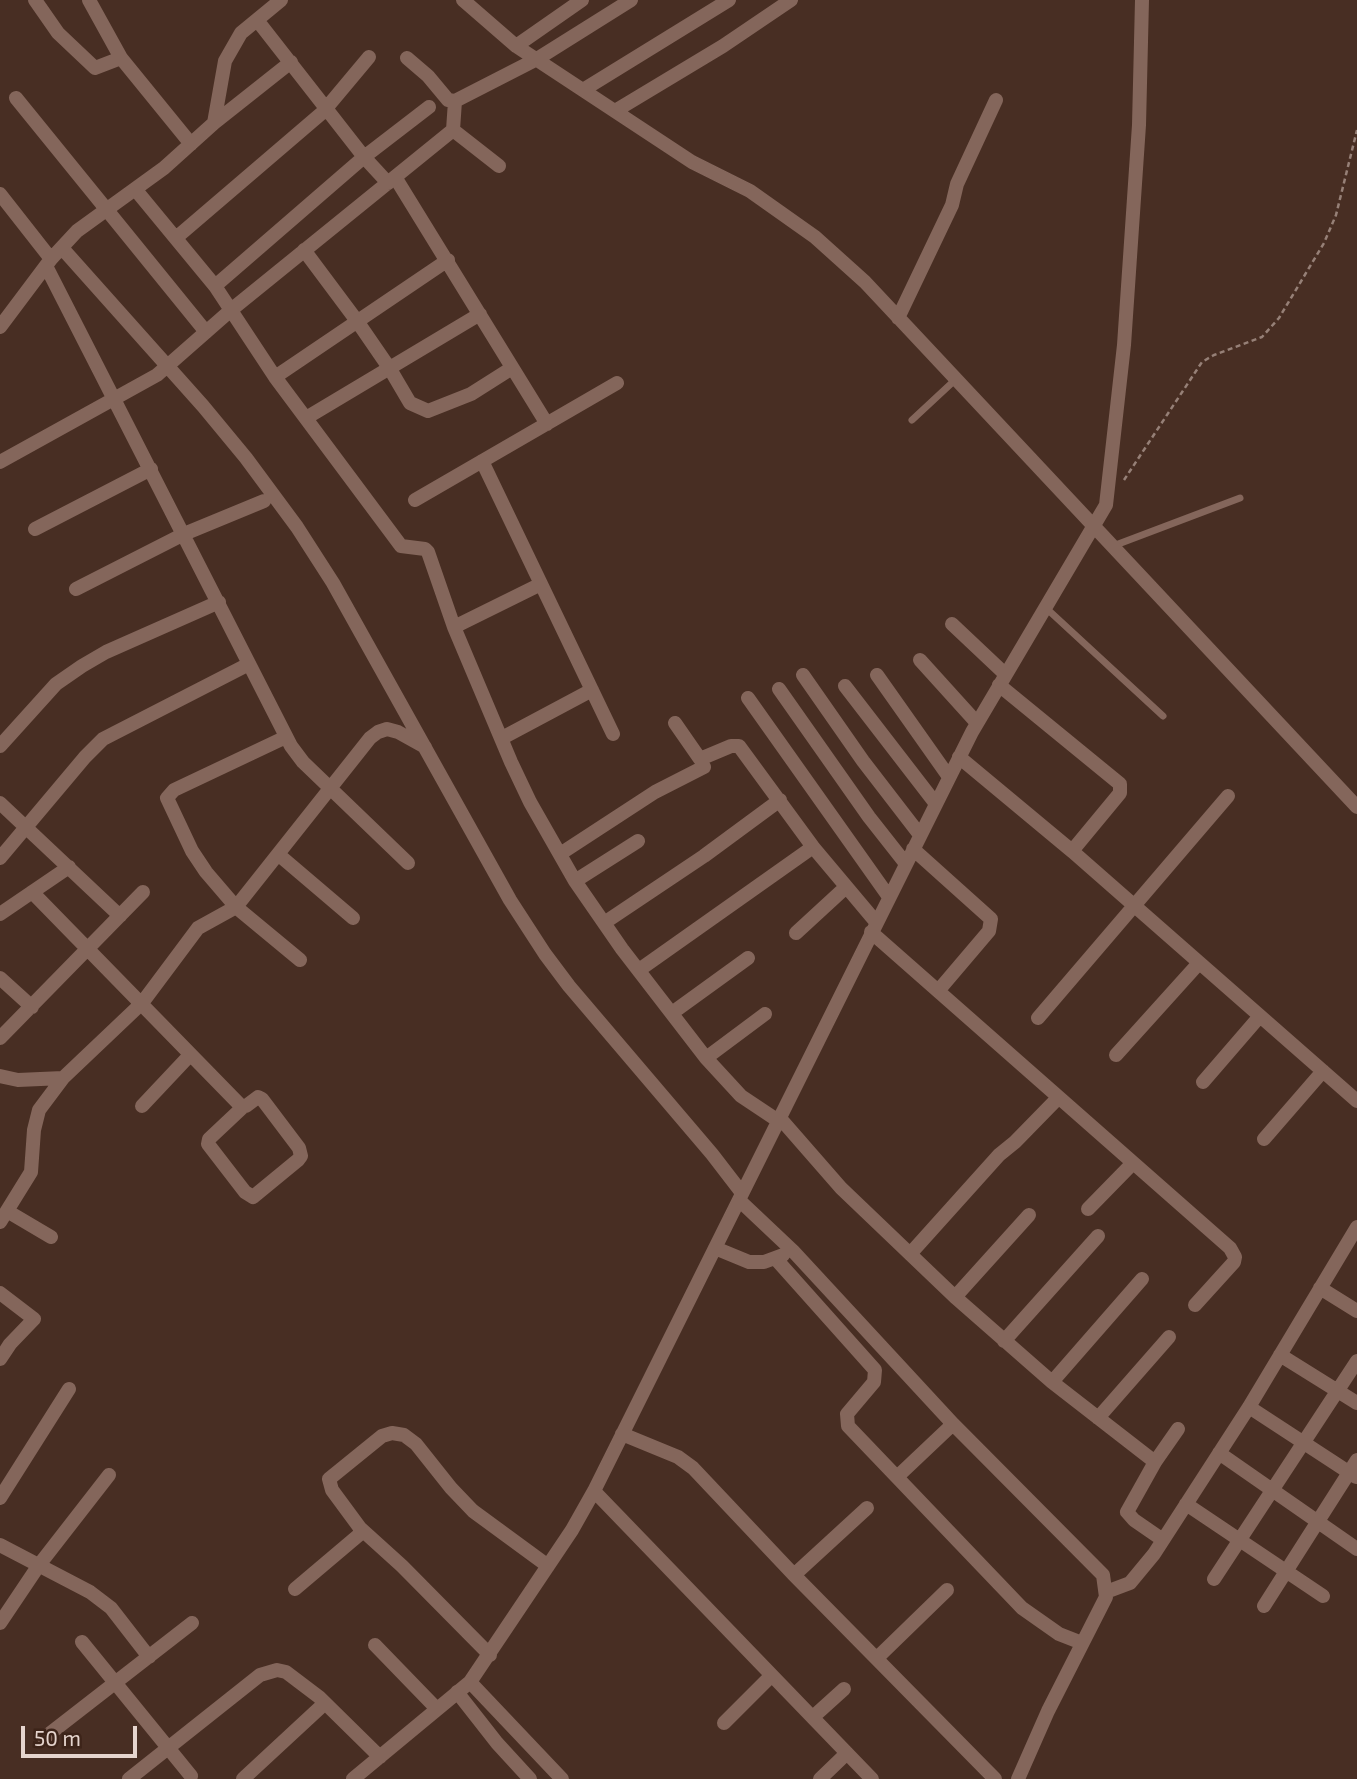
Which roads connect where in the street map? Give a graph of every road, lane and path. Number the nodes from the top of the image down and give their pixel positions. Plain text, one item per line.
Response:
1 (35, 0) edge
2 (89, 0) edge
3 (281, 0) edge
4 (463, 0) edge
5 (582, 0) edge
6 (631, 0) edge
7 (729, 0) edge
8 (791, 0) edge
9 (1142, 0) edge
10 (257, 19) junction
11 (516, 46) junction
12 (369, 57) dead end
13 (121, 58) junction
14 (407, 58) dead end
15 (537, 59) junction
16 (291, 62) junction
17 (583, 90) junction
18 (16, 97) dead end
19 (996, 100) dead end
20 (455, 101) junction
21 (327, 107) junction
22 (429, 107) dead end
23 (615, 111) junction
24 (214, 123) junction
25 (453, 130) junction
26 (1357, 130) edge
27 (191, 144) junction
28 (364, 158) junction
29 (499, 166) dead end
30 (391, 180) junction
31 (135, 190) junction
32 (0, 194) edge
33 (107, 210) junction
34 (177, 237) junction
35 (62, 248) junction
36 (304, 250) junction
37 (448, 260) junction
38 (49, 262) junction
39 (215, 286) junction
40 (231, 310) junction
41 (480, 314) junction
42 (898, 318) junction
43 (357, 321) junction
44 (0, 327) edge
45 (206, 332) junction
46 (168, 366) junction
47 (512, 368) junction
48 (390, 369) junction
49 (275, 377) junction
50 (955, 380) junction
51 (617, 383) dead end
52 (115, 400) junction
53 (306, 418) junction
54 (912, 420) dead end
55 (547, 424) junction
56 (482, 461) junction
57 (0, 462) edge
58 (151, 470) junction
59 (1121, 485) dead end
60 (1240, 498) dead end
61 (415, 500) dead end
62 (264, 501) dead end
63 (1094, 525) junction
64 (35, 529) dead end
65 (184, 534) junction
66 (1113, 546) junction
67 (541, 584) junction
68 (75, 589) dead end
69 (219, 602) junction
70 (1045, 608) junction
71 (952, 624) dead end
72 (454, 627) junction
73 (920, 660) dead end
74 (249, 664) junction
75 (803, 675) dead end
76 (877, 675) dead end
77 (1002, 679) junction
78 (845, 686) dead end
79 (779, 689) dead end
80 (592, 690) junction
81 (748, 698) dead end
82 (1163, 716) dead end
83 (675, 723) dead end
84 (977, 723) junction
85 (613, 734) dead end
86 (286, 737) junction
87 (502, 738) junction
88 (0, 746) edge
89 (426, 748) junction
90 (959, 757) junction
91 (704, 767) dead end
92 (949, 777) junction
93 (330, 788) junction
94 (1228, 796) dead end
95 (780, 800) junction
96 (0, 803) edge
97 (936, 804) junction
98 (1357, 807) edge
99 (26, 827) junction
100 (920, 835) junction
101 (638, 841) dead end
102 (813, 847) junction
103 (913, 849) junction
104 (1072, 851) junction
105 (560, 854) junction
106 (278, 855) junction
107 (0, 858) edge
108 (408, 863) dead end
109 (906, 864) junction
110 (69, 867) junction
111 (575, 881) junction
112 (846, 887) junction
113 (32, 892) junction
114 (143, 892) dead end
115 (889, 897) junction
116 (1135, 906) junction
117 (236, 907) junction
118 (0, 914) edge
119 (120, 916) junction
120 (353, 918) dead end
121 (604, 923) junction
122 (874, 927) junction
123 (796, 933) dead end
124 (89, 948) junction
125 (748, 958) dead end
126 (300, 960) dead end
127 (1199, 963) junction
128 (639, 970) junction
129 (0, 978) edge
130 (938, 991) junction
131 (142, 1003) junction
132 (32, 1007) junction
133 (673, 1013) junction
134 (765, 1014) dead end
135 (1260, 1016) junction
136 (1038, 1018) dead end
137 (0, 1038) edge
138 (190, 1055) junction
139 (1116, 1055) dead end
140 (706, 1058) junction
141 (1323, 1071) junction
142 (0, 1076) edge
143 (63, 1078) junction
144 (1203, 1083) dead end
145 (1058, 1098) junction
146 (1357, 1101) edge
147 (142, 1106) dead end
148 (243, 1107) junction
149 (778, 1118) junction
150 (1264, 1139) dead end
151 (1132, 1164) junction
152 (743, 1191) junction
153 (1088, 1209) dead end
154 (1029, 1215) dead end
155 (3, 1216) edge
156 (1357, 1227) edge
157 (1098, 1236) dead end
158 (51, 1237) dead end
159 (715, 1248) junction
160 (793, 1251) junction
161 (910, 1254) junction
162 (775, 1258) junction
163 (1142, 1279) dead end
164 (1320, 1287) junction
165 (0, 1293) edge
166 (955, 1297) junction
167 (1195, 1305) dead end
168 (1357, 1311) edge
169 (1169, 1337) dead end
170 (1004, 1341) junction
171 (1280, 1355) junction
172 (0, 1359) edge
173 (1357, 1361) edge
174 (1052, 1382) junction
175 (69, 1389) dead end
176 (1336, 1391) junction
177 (1357, 1403) edge
178 (1249, 1408) junction
179 (1098, 1418) junction
180 (953, 1424) junction
181 (1178, 1429) dead end
182 (622, 1434) junction
183 (1303, 1443) junction
184 (1219, 1454) junction
185 (1155, 1462) junction
186 (1354, 1470) edge
187 (109, 1475) dead end
188 (897, 1477) junction
189 (1272, 1490) junction
190 (594, 1491) junction
191 (0, 1498) edge
192 (1186, 1504) junction
193 (867, 1508) dead end
194 (1317, 1522) junction
195 (360, 1528) junction
196 (1163, 1540) junction
197 (1240, 1541) junction
198 (0, 1545) edge
199 (1357, 1549) edge
200 (39, 1565) junction
201 (548, 1566) junction
202 (1287, 1572) junction
203 (794, 1575) junction
204 (1214, 1579) dead end
205 (295, 1589) dead end
206 (947, 1590) dead end
207 (1106, 1592) junction
208 (1323, 1596) dead end
209 (1264, 1606) dead end
210 (0, 1623) edge
211 (192, 1623) dead end
212 (82, 1643) dead end
213 (1082, 1643) junction
214 (375, 1645) dead end
215 (490, 1655) junction
216 (149, 1657) junction
217 (877, 1658) junction
218 (771, 1676) junction
219 (470, 1682) junction
220 (116, 1683) junction
221 (844, 1689) dead end
222 (457, 1692) junction
223 (325, 1703) junction
224 (437, 1709) junction
225 (813, 1717) junction
226 (724, 1723) dead end
227 (44, 1738) dead end
228 (169, 1748) junction
229 (847, 1753) junction
230 (380, 1757) junction
231 (191, 1776) dead end
232 (253, 1776) edge
233 (129, 1779) edge
234 (353, 1779) edge
235 (530, 1779) edge
236 (562, 1779) edge
237 (820, 1779) edge
238 (872, 1779) edge
239 (995, 1779) edge
240 (1018, 1779) edge

1 - 13 street
2 - 13 street
3 - 10 street
4 - 11 street
5 - 11 street
6 - 15 street
7 - 17 street
8 - 23 street
9 - 63 street
10 - 16 street
10 - 24 street
11 - 15 street
12 - 21 street
13 - 27 street
14 - 20 street
15 - 17 street
15 - 20 street
16 - 21 street
16 - 24 street
17 - 23 street
18 - 33 street
19 - 42 street
20 - 25 street
21 - 28 street
21 - 34 street
22 - 28 street
23 - 42 street
24 - 27 street
25 - 29 street
25 - 30 street
26 - 59 path
27 - 31 street
28 - 30 street
28 - 39 street
30 - 36 street
30 - 37 street
31 - 33 street
31 - 34 street
32 - 38 street
33 - 35 street
33 - 45 street
34 - 39 street
35 - 38 street
35 - 46 street
36 - 40 street
36 - 43 street
37 - 41 street
37 - 43 street
38 - 44 street
38 - 52 street
39 - 40 street
40 - 45 street
40 - 49 street
41 - 47 street
41 - 48 street
42 - 50 street
43 - 48 street
43 - 49 street
45 - 46 street
46 - 52 street
46 - 89 street
47 - 48 street
47 - 55 street
48 - 53 street
49 - 53 street
50 - 54 lane
50 - 63 street
51 - 55 street
52 - 57 street
52 - 58 street
53 - 72 street
55 - 56 street
56 - 61 street
56 - 67 street
58 - 64 street
58 - 65 street
60 - 66 lane
62 - 65 street
63 - 66 street
63 - 70 street
65 - 68 street
65 - 69 street
66 - 98 street
67 - 72 street
67 - 80 street
69 - 74 street
69 - 88 street
70 - 77 street
70 - 82 lane
71 - 77 street
72 - 87 street
73 - 84 street
74 - 86 street
74 - 99 street
75 - 100 street
76 - 92 street
77 - 84 street
77 - 104 street
78 - 97 street
79 - 109 street
80 - 85 street
80 - 87 street
81 - 115 street
83 - 95 street
84 - 90 street
86 - 93 street
86 - 117 street
87 - 105 street
89 - 93 street
89 - 152 street
90 - 92 street
90 - 104 street
91 - 105 street
92 - 97 street
93 - 106 street
93 - 108 street
94 - 116 street
95 - 102 street
95 - 121 street
96 - 99 street
97 - 100 street
99 - 107 street
99 - 110 street
100 - 103 street
101 - 111 street
102 - 112 street
102 - 128 street
103 - 109 street
103 - 130 street
104 - 116 street
105 - 111 street
106 - 117 street
106 - 120 street
109 - 115 street
110 - 113 street
110 - 119 street
111 - 121 street
112 - 122 street
112 - 123 street
113 - 118 street
113 - 124 street
114 - 119 street
115 - 122 street
116 - 127 street
116 - 136 street
117 - 126 street
117 - 131 street
119 - 124 street
121 - 128 street
122 - 130 street
122 - 149 street
124 - 131 street
124 - 132 street
125 - 133 street
127 - 135 street
127 - 139 street
128 - 133 street
129 - 132 street
130 - 145 street
131 - 138 street
131 - 143 street
132 - 137 street
133 - 140 street
134 - 140 street
135 - 141 street
135 - 144 street
138 - 147 street
138 - 148 street
140 - 149 street
141 - 146 street
141 - 150 street
142 - 143 street
143 - 155 street
145 - 151 street
145 - 161 street
148 - 148 street
149 - 152 street
149 - 161 street
151 - 153 street
151 - 167 street
152 - 159 street
152 - 160 street
154 - 166 street
155 - 158 street
156 - 164 street
157 - 170 street
159 - 162 street
159 - 182 street
160 - 162 street
160 - 180 street
161 - 166 street
162 - 188 street
163 - 174 street
164 - 168 street
164 - 171 street
165 - 172 street
166 - 170 street
169 - 179 street
170 - 174 street
171 - 176 street
171 - 178 street
173 - 176 street
174 - 179 street
175 - 191 street
176 - 177 street
176 - 183 street
178 - 183 street
178 - 184 street
179 - 185 street
180 - 188 street
180 - 207 street
181 - 185 street
182 - 190 street
182 - 203 street
183 - 186 street
183 - 189 street
184 - 189 street
184 - 192 street
185 - 196 street
186 - 194 street
187 - 200 street
188 - 213 street
189 - 194 street
189 - 197 street
190 - 201 street
190 - 218 street
192 - 196 street
192 - 197 street
193 - 203 street
194 - 199 street
194 - 202 street
195 - 201 street
195 - 205 street
195 - 215 street
196 - 207 street
197 - 202 street
197 - 204 street
198 - 200 street
200 - 210 street
200 - 216 street
201 - 215 street
202 - 208 street
202 - 209 street
203 - 217 street
206 - 217 street
207 - 213 street
211 - 216 street
212 - 220 street
213 - 240 street
214 - 224 street
215 - 219 street
216 - 220 street
217 - 239 street
218 - 225 street
218 - 226 street
219 - 222 street
219 - 236 street
220 - 227 street
220 - 228 street
221 - 225 street
222 - 224 street
222 - 235 street
223 - 228 street
223 - 230 street
223 - 232 street
224 - 230 street
225 - 229 street
228 - 231 street
228 - 233 street
229 - 237 street
229 - 238 street
230 - 234 street

